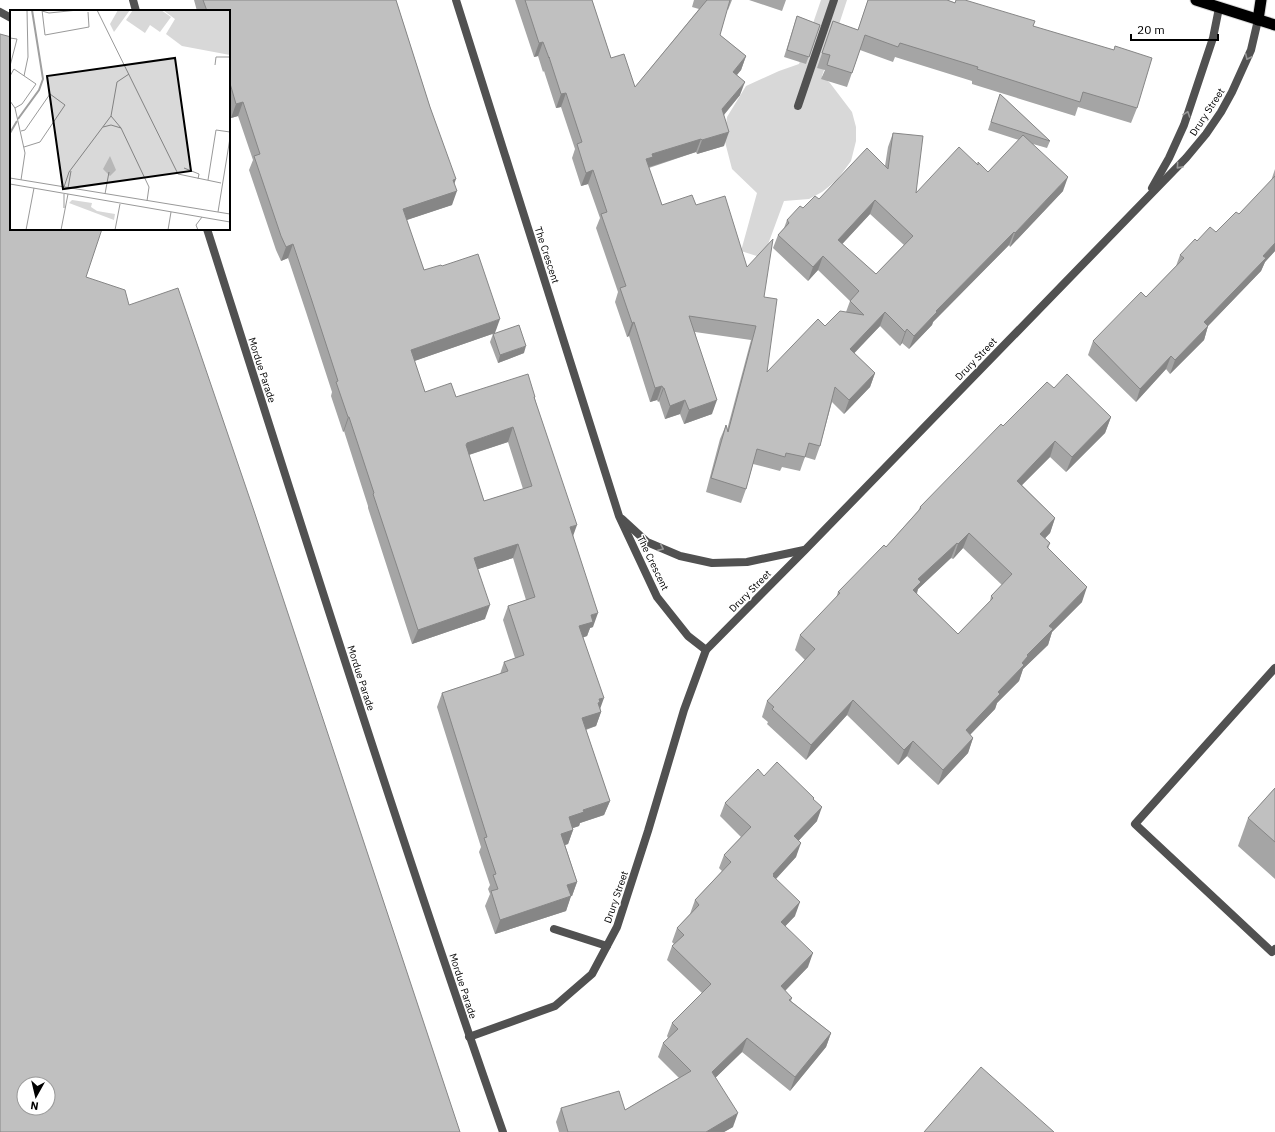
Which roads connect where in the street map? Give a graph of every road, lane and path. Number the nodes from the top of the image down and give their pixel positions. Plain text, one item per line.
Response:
1 (132, 0) edge
2 (456, 0) edge
3 (834, 0) edge
4 (1196, 0) edge
5 (1261, 0) edge
6 (1220, 4) edge
7 (136, 10) edge
8 (0, 12) edge
9 (10, 17) edge
10 (1258, 20) junction
11 (1275, 25) edge
12 (798, 106) dead end
13 (1145, 198) junction
14 (207, 230) edge
15 (619, 516) junction
16 (805, 550) junction
17 (706, 650) junction
18 (1275, 668) edge
19 (554, 929) dead end
20 (607, 946) junction
21 (1275, 950) edge
22 (470, 1037) junction
23 (503, 1132) edge

1 - 7 street
2 - 15 street, The Crescent
3 - 12 street
4 - 6 highway
5 - 10 highway
6 - 10 highway
13 -> 6 street, Drury Street
8 - 9 street
10 - 11 highway
10 -> 13 street, Drury Street
13 - 16 street, Drury Street
14 - 22 street, Mordue Parade
15 -> 16 street, The Crescent
15 - 17 street, The Crescent
16 - 17 street, Drury Street
17 - 20 street, Drury Street
18 - 21 street
19 - 20 street
20 - 22 street, Drury Street
22 - 23 street, Mordue Parade

